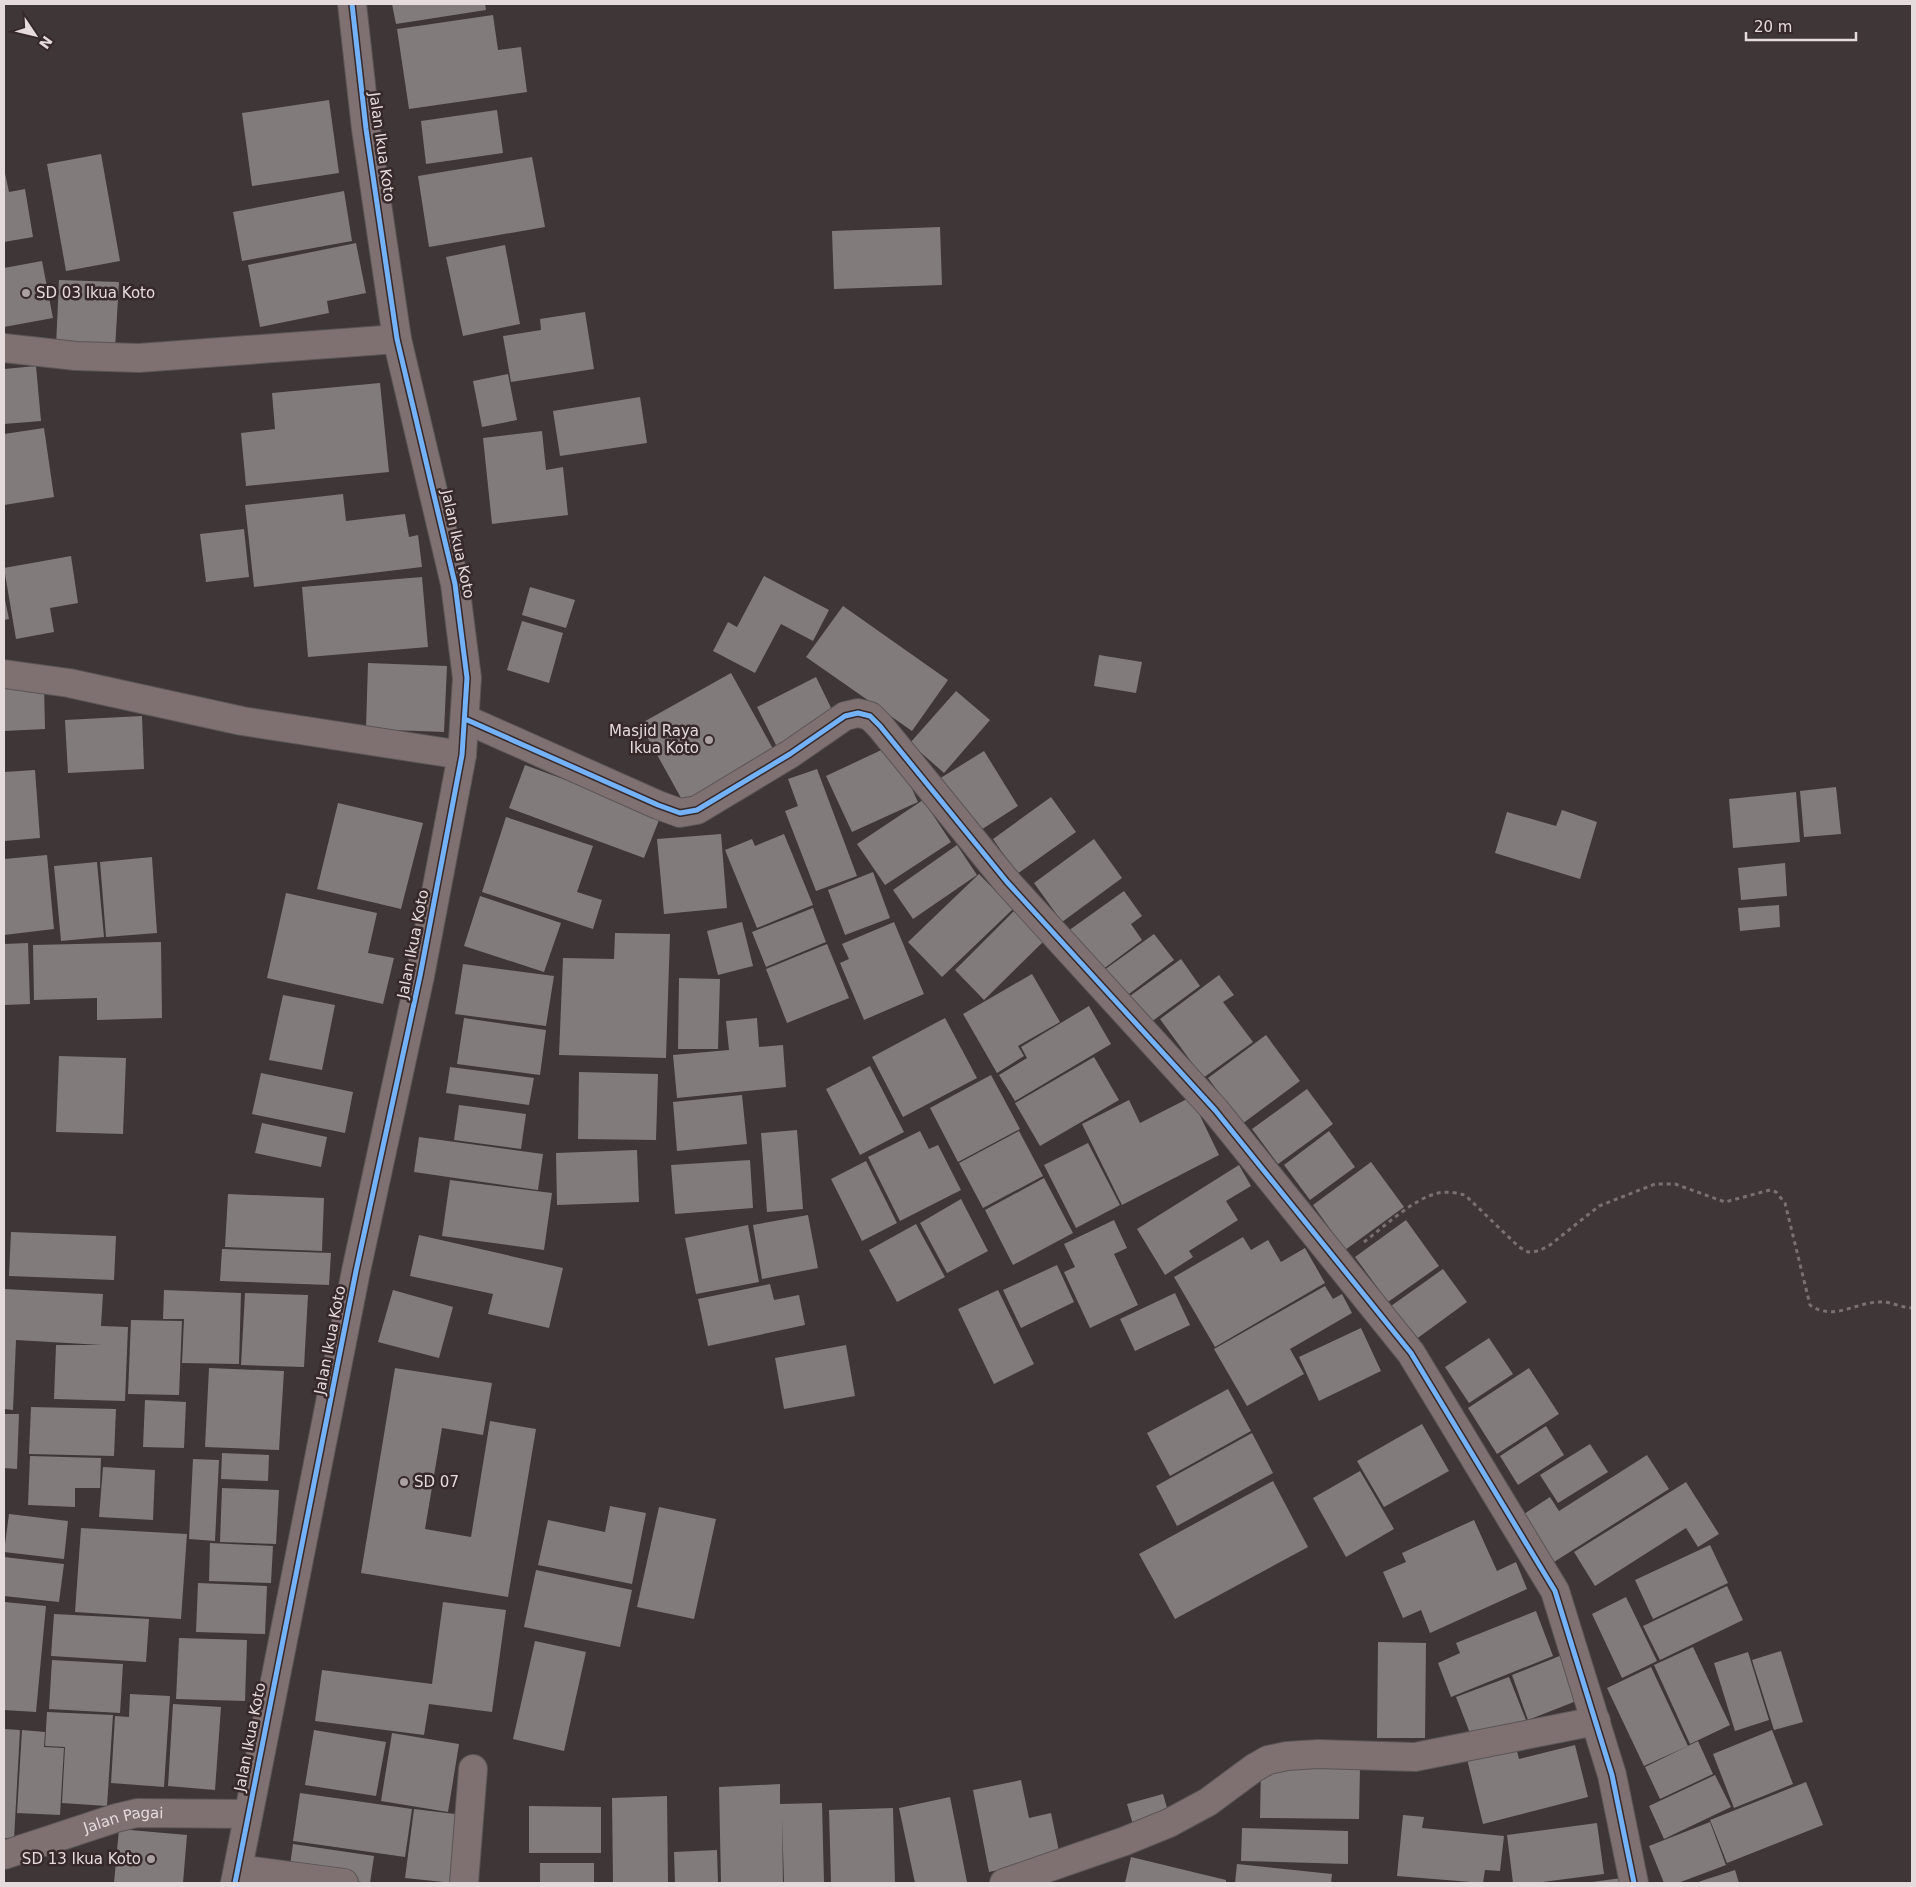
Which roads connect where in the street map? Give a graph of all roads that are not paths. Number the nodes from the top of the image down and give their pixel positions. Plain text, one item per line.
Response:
1 (352, 4) edge
2 (398, 339) junction
3 (4, 348) edge
4 (4, 674) edge
5 (465, 719) junction
6 (462, 755) junction
7 (1596, 1721) junction
8 (473, 1769) dead end
9 (248, 1814) junction
10 (4, 1855) edge
11 (237, 1876) edge
12 (344, 1883) edge
13 (464, 1883) edge
14 (1004, 1883) edge
15 (1634, 1883) edge

1 - 2 street, Jalan Ikua Koto
2 - 3 street
2 - 5 street, Jalan Ikua Koto
4 - 6 street
5 - 6 street, Jalan Ikua Koto
5 - 7 street
6 - 9 street, Jalan Ikua Koto
7 - 14 street
7 - 15 street
8 - 13 street
9 - 10 street, Jalan Pagai
9 - 11 street, Jalan Ikua Koto
11 - 12 street

